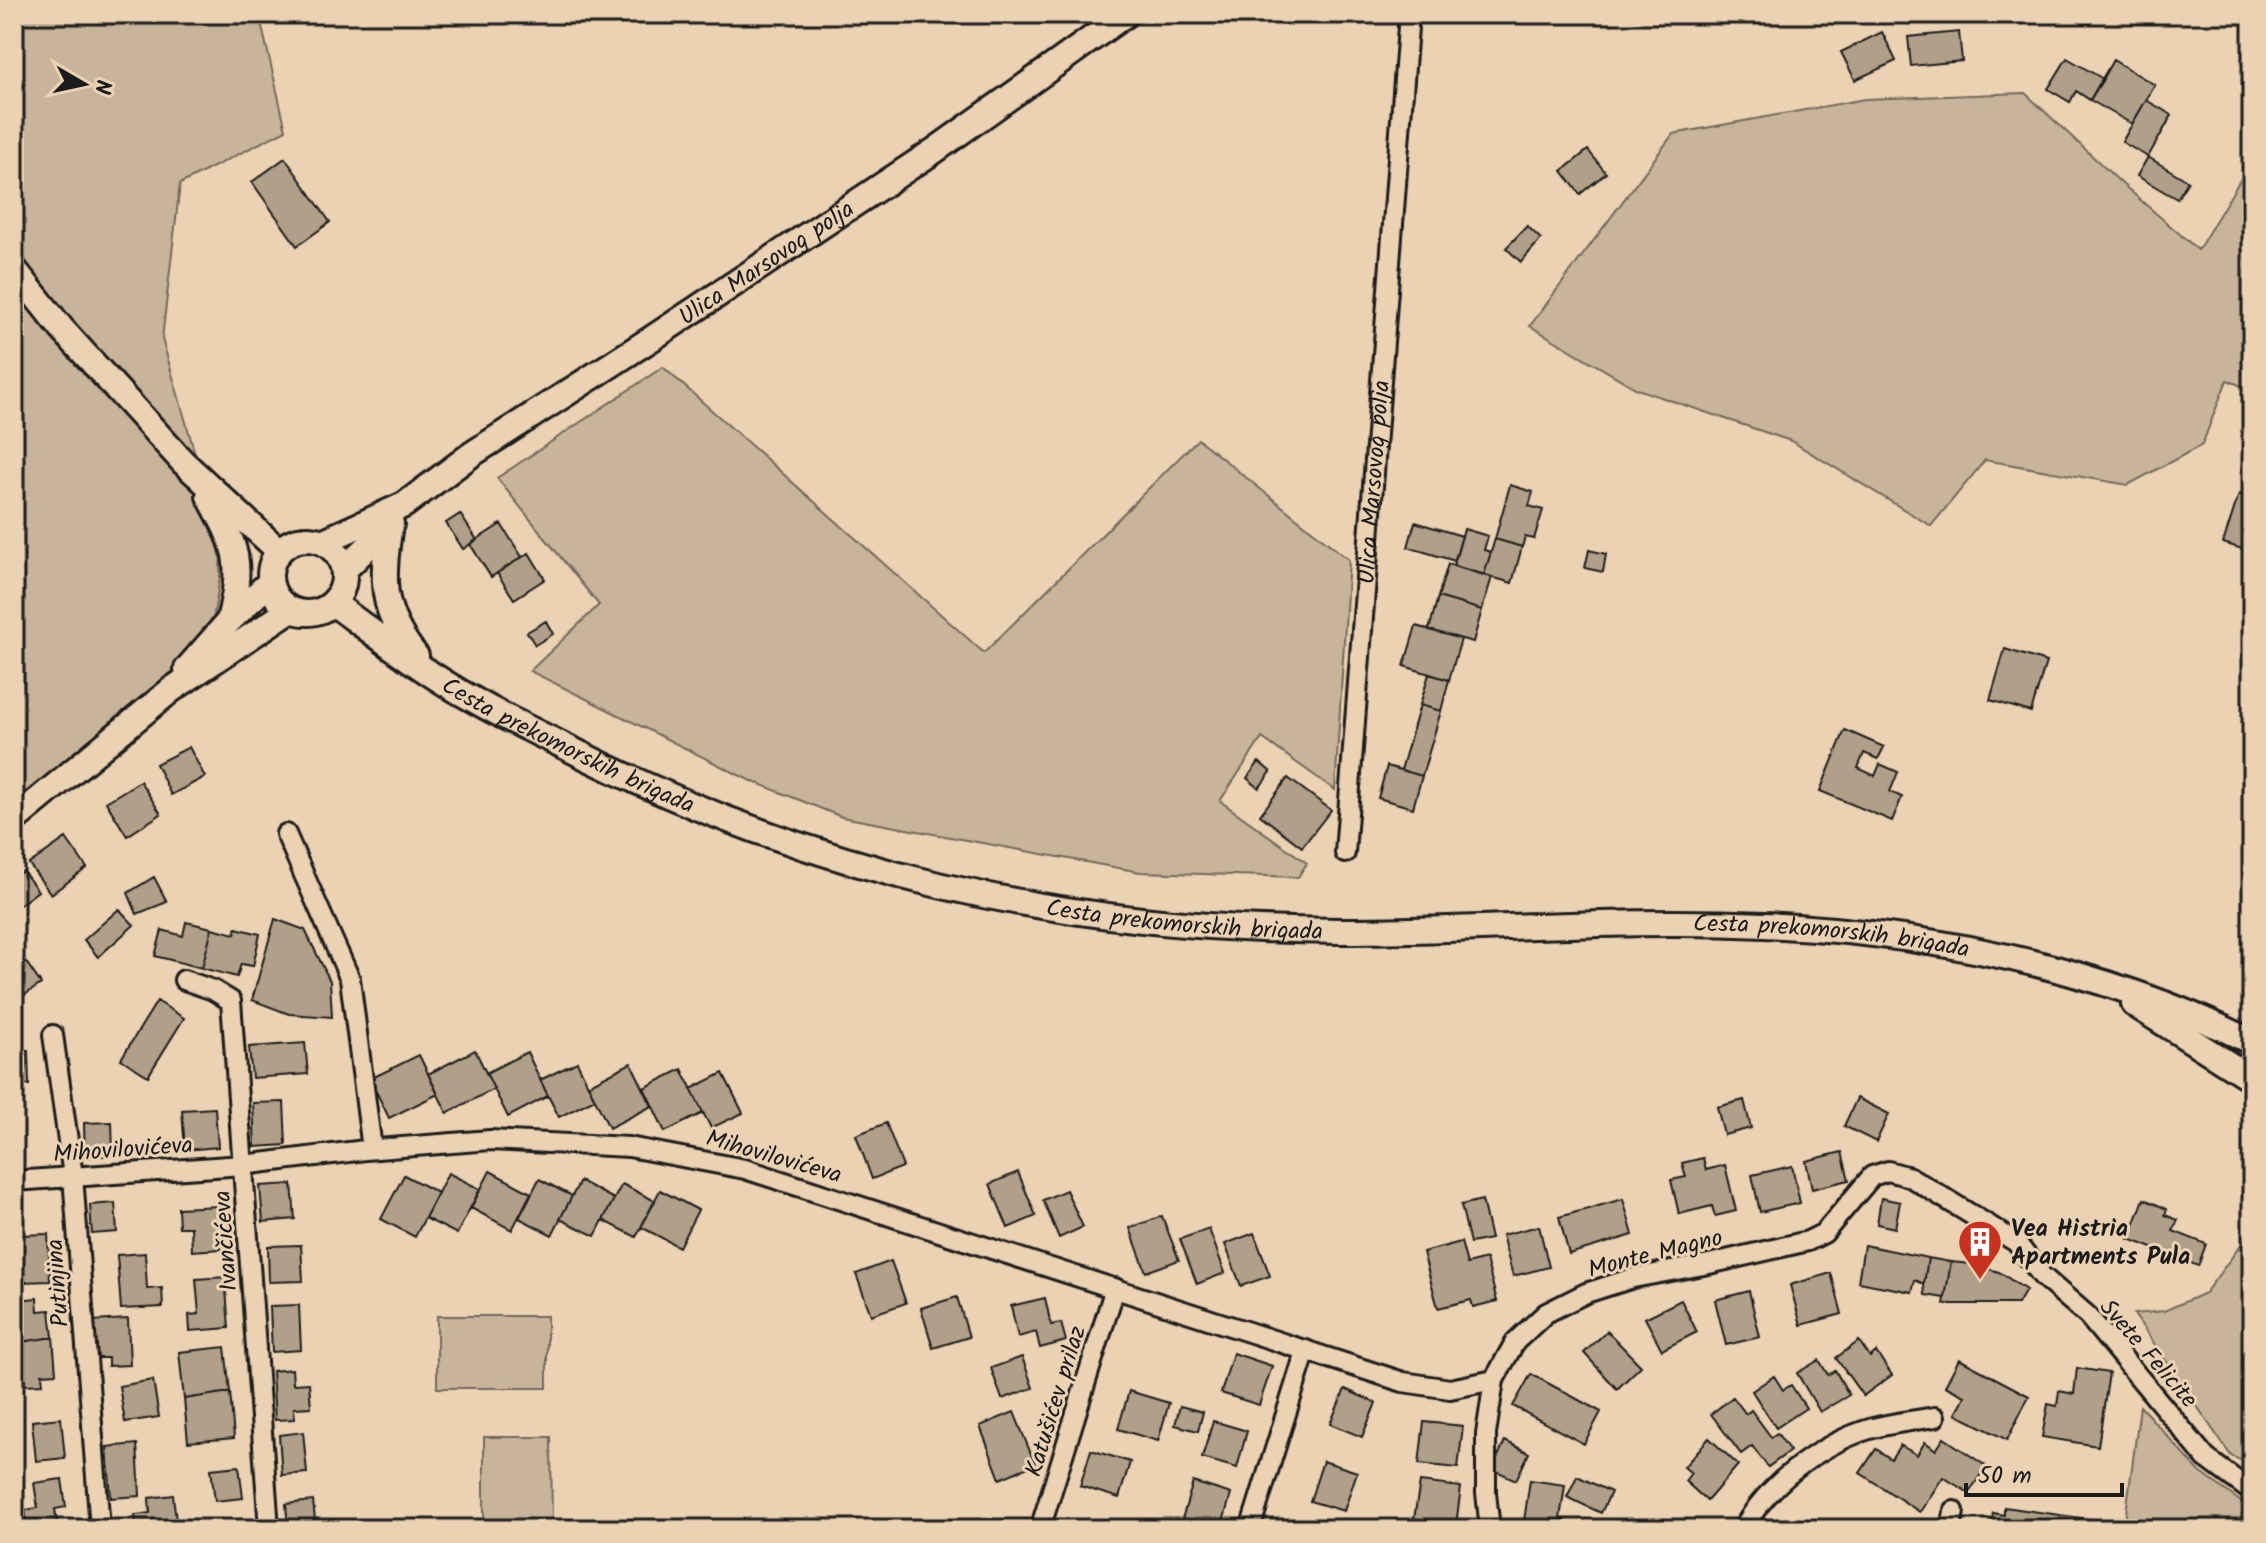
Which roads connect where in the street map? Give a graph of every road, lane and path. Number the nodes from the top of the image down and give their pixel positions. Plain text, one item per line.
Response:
1 (1126, 14) edge
2 (1409, 14) edge
3 (14, 269) edge
4 (198, 477) junction
5 (397, 515) junction
6 (322, 542) junction
7 (279, 551) junction
8 (344, 570) junction
9 (270, 582) junction
10 (333, 603) junction
11 (290, 610) junction
12 (229, 621) junction
13 (427, 671) junction
14 (171, 690) junction
15 (14, 820) edge
16 (286, 834) dead end
17 (1345, 853) dead end
18 (184, 980) dead end
19 (2102, 983) junction
20 (53, 1035) dead end
21 (2252, 1042) edge
22 (2252, 1079) edge
23 (372, 1149) junction
24 (243, 1165) junction
25 (1888, 1171) joint
26 (73, 1176) junction
27 (14, 1181) edge
28 (1115, 1288) junction
29 (1306, 1350) junction
30 (1494, 1380) junction
31 (1935, 1417) dead end
32 (2252, 1492) edge
33 (100, 1529) edge
34 (269, 1529) edge
35 (1040, 1529) edge
36 (1250, 1529) edge
37 (1490, 1529) edge
38 (1743, 1529) edge

1 - 5 main road, Ulica Marsovog polja
2 - 17 street, Ulica Marsovog polja
3 - 4 main road
4 - 7 main road
4 - 12 main road
5 - 6 main road, Ulica Marsovog polja
5 - 8 main road, Ulica Marsovog polja
5 - 13 main road
6 - 7 main road
6 - 8 main road
7 - 9 main road
8 - 10 main road
9 - 11 main road
9 - 12 main road
10 - 11 main road
10 - 13 main road, Cesta prekomorskih brigada
11 - 14 main road
12 - 14 main road
13 - 19 main road, Cesta prekomorskih brigada
14 - 15 main road
16 - 23 street
18 - 24 street, Ivančićeva
19 - 21 main road, Cesta prekomorskih brigada
19 - 22 main road, Cesta prekomorskih brigada
20 - 26 street, Putinjina
23 - 24 street, Mihovilovićeva
23 - 28 street, Mihovilovićeva
24 - 26 street, Mihovilovićeva
24 - 34 street, Ivančićeva
25 - 30 street, Monte Magno
25 - 32 street, Svete Felicite
26 - 27 street, Mihovilovićeva
26 - 33 street, Putinjina
28 - 29 street, Mihovilovićeva
28 - 35 street, Katušićev prilaz
29 - 30 street, Mihovilovićeva
29 - 36 street
30 - 37 street, Monte Magno
31 - 38 street

